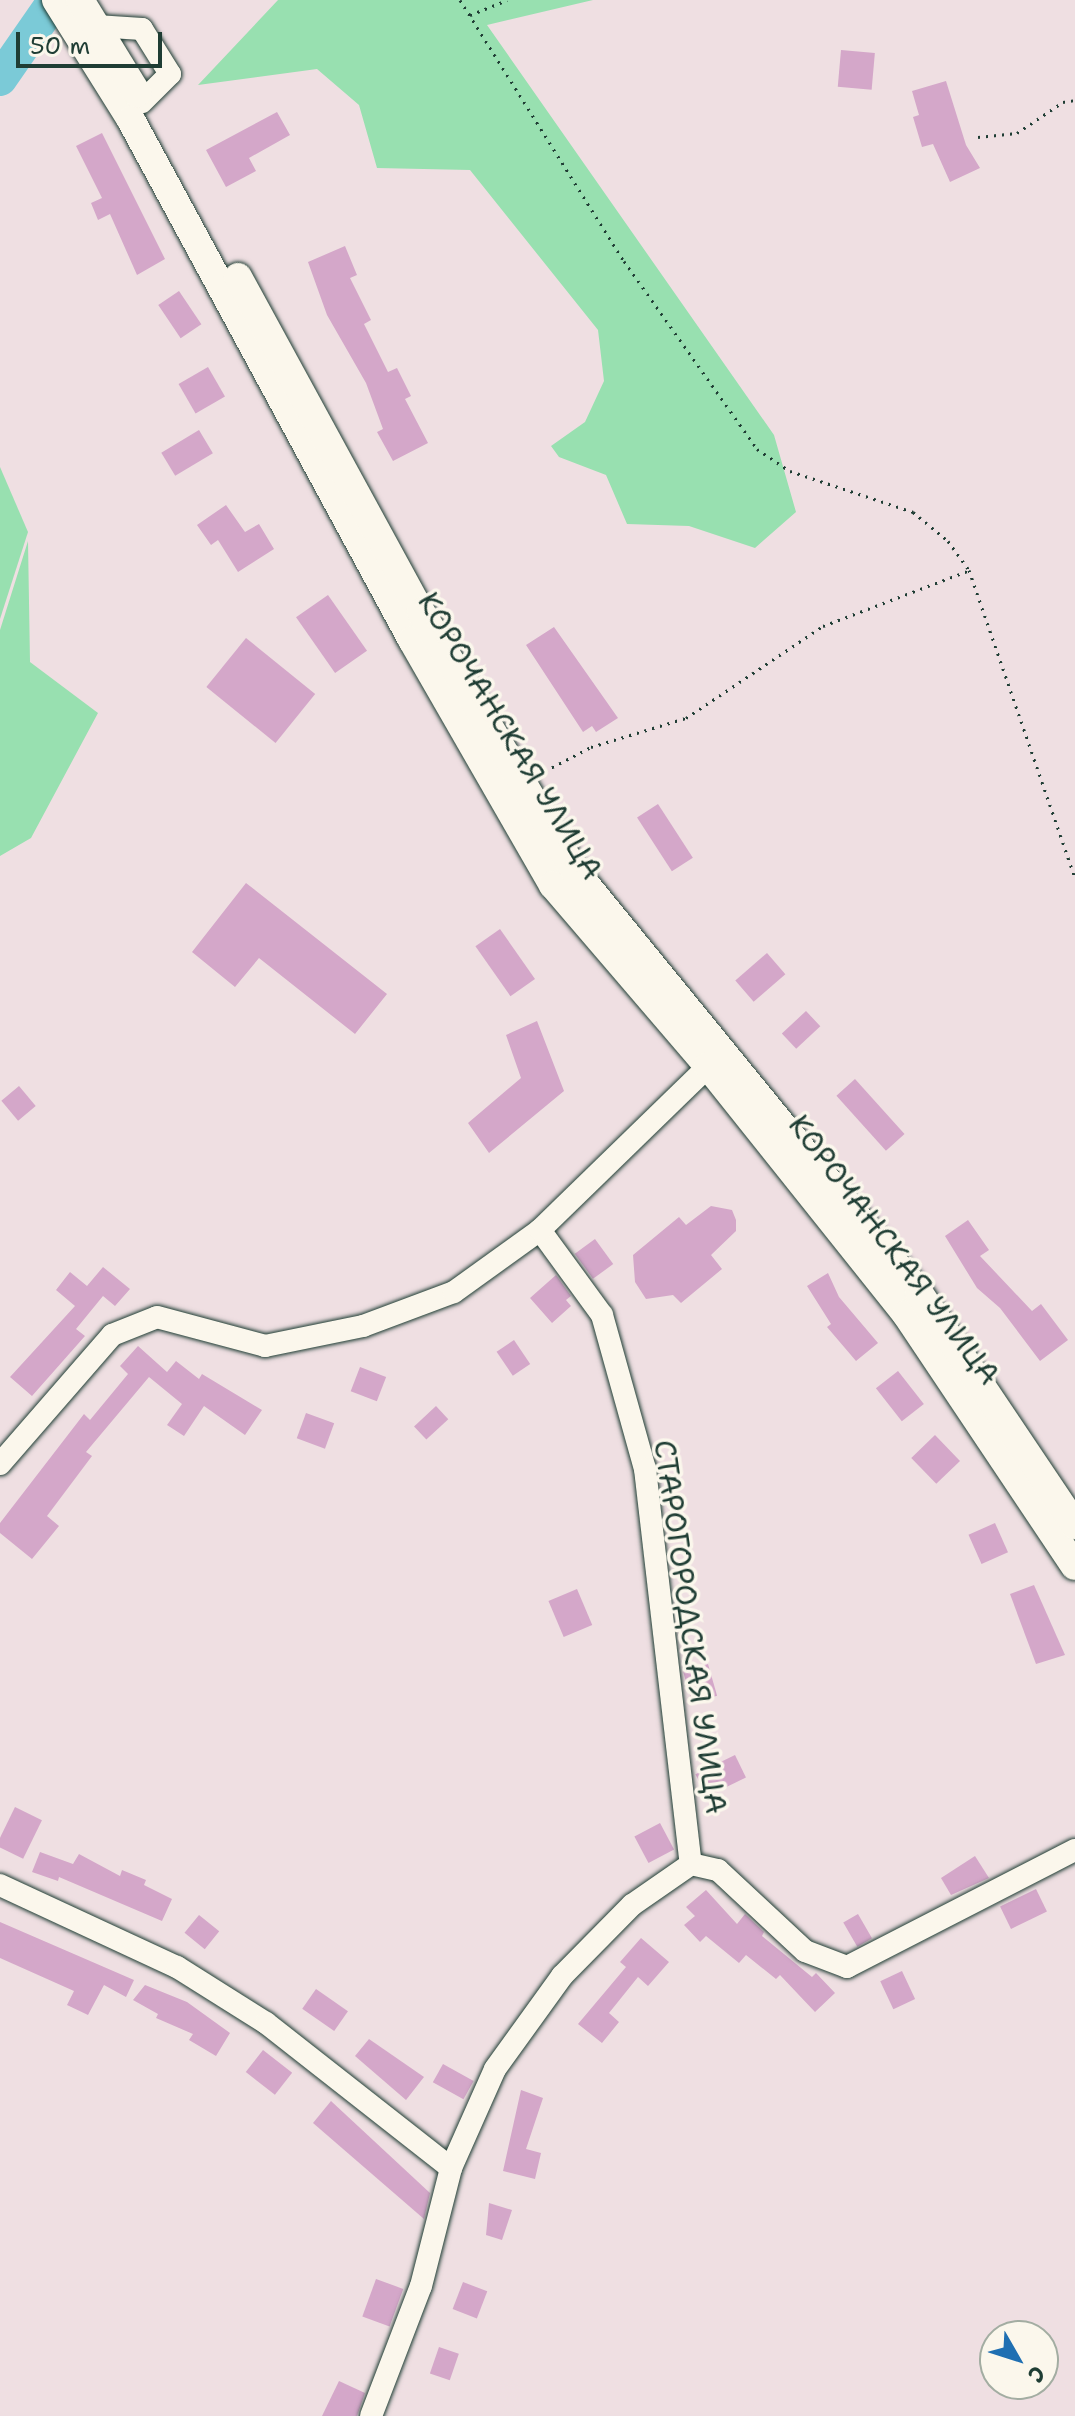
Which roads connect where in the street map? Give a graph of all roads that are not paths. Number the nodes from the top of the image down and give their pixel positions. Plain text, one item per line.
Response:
1 (77, 10) edge
2 (142, 102) junction
3 (716, 1058) junction
4 (540, 1230) junction
5 (0, 1464) edge
6 (1075, 1525) edge
7 (1075, 1566) edge
8 (1075, 1850) edge
9 (691, 1864) junction
10 (0, 1885) edge
11 (451, 2168) junction
12 (371, 2416) edge

1 - 2 main road, КОРОЧАНСКАЯ УЛИЦА
1 - 2 street
1 - 3 main road, КОРОЧАНСКАЯ УЛИЦА
2 - 3 main road, КОРОЧАНСКАЯ УЛИЦА
3 - 4 street
3 - 6 main road, КОРОЧАНСКАЯ УЛИЦА
3 - 7 main road, КОРОЧАНСКАЯ УЛИЦА
4 - 5 street
4 - 9 street, СТАРОГОРОДСКАЯ УЛИЦА
8 - 9 street
9 - 11 street
10 - 11 street
11 - 12 street

